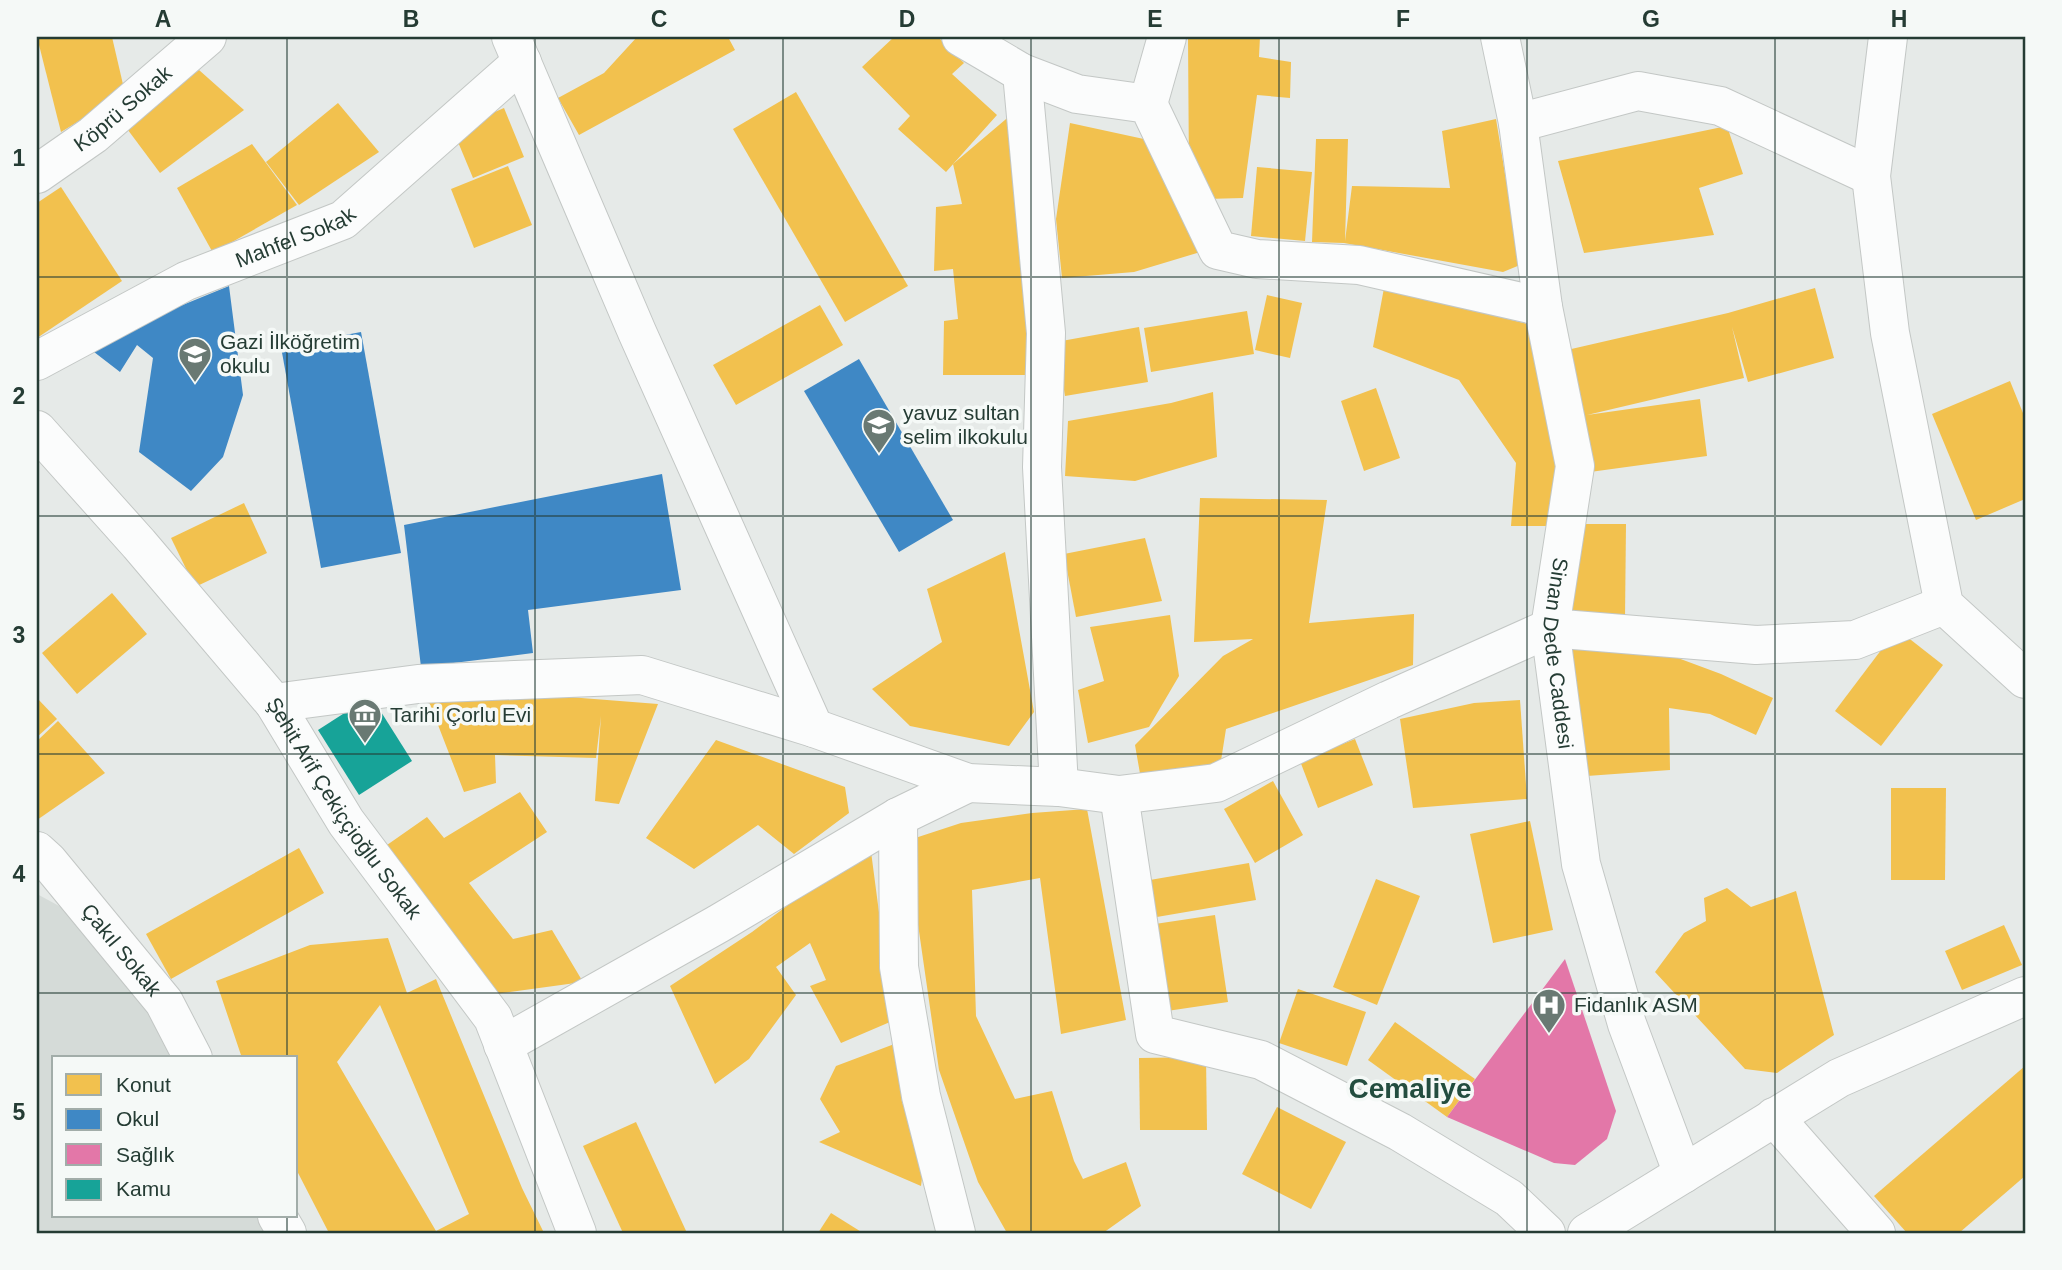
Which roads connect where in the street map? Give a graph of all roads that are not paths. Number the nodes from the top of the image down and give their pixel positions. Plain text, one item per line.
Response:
1 (207, 37) edge
2 (961, 37) edge
3 (1167, 37) edge
4 (1500, 37) edge
5 (1888, 37) edge
6 (516, 50) edge
7 (1022, 73) junction
8 (1148, 104) junction
9 (1518, 123) junction
10 (37, 174) edge
11 (1871, 176) junction
12 (1543, 307) junction
13 (37, 360) edge
14 (37, 430) edge
15 (1944, 605) junction
16 (1550, 628) junction
17 (2017, 659) edge
18 (274, 703) junction
19 (814, 729) junction
20 (968, 783) junction
21 (1059, 787) junction
22 (1119, 794) junction
23 (898, 817) junction
24 (37, 851) edge
25 (2025, 996) edge
26 (503, 1045) junction
27 (192, 1056) edge
28 (1774, 1117) junction
29 (1683, 1174) junction
30 (577, 1233) edge
31 (956, 1233) edge
32 (1546, 1233) edge
33 (1587, 1233) edge
34 (1876, 1233) edge

1 - 10 street, Köprü Sokak
2 - 7 street
3 - 8 street
4 - 9 street, Sinan Dede Caddesi
5 - 11 street
6 - 13 street, Mahfel Sokak
6 - 19 street
7 - 8 street
7 - 21 street
8 - 12 street
9 - 11 street
9 - 12 street, Sinan Dede Caddesi
11 - 15 street
12 - 16 street, Sinan Dede Caddesi
14 - 18 street, Şehit Arif Çekiççioğlu Sokak
15 - 16 street
15 - 17 street
16 - 22 street
16 - 29 street, Sinan Dede Caddesi
18 - 19 street
18 - 26 street, Şehit Arif Çekiççioğlu Sokak
19 - 20 street
20 - 21 street
20 - 23 street
21 - 22 street
22 - 32 street
23 - 26 street
23 - 31 street
24 - 27 street, Çakıl Sokak
25 - 28 street
26 - 30 street, Şehit Arif Çekiççioğlu Sokak
28 - 29 street
28 - 34 street
29 - 33 street

